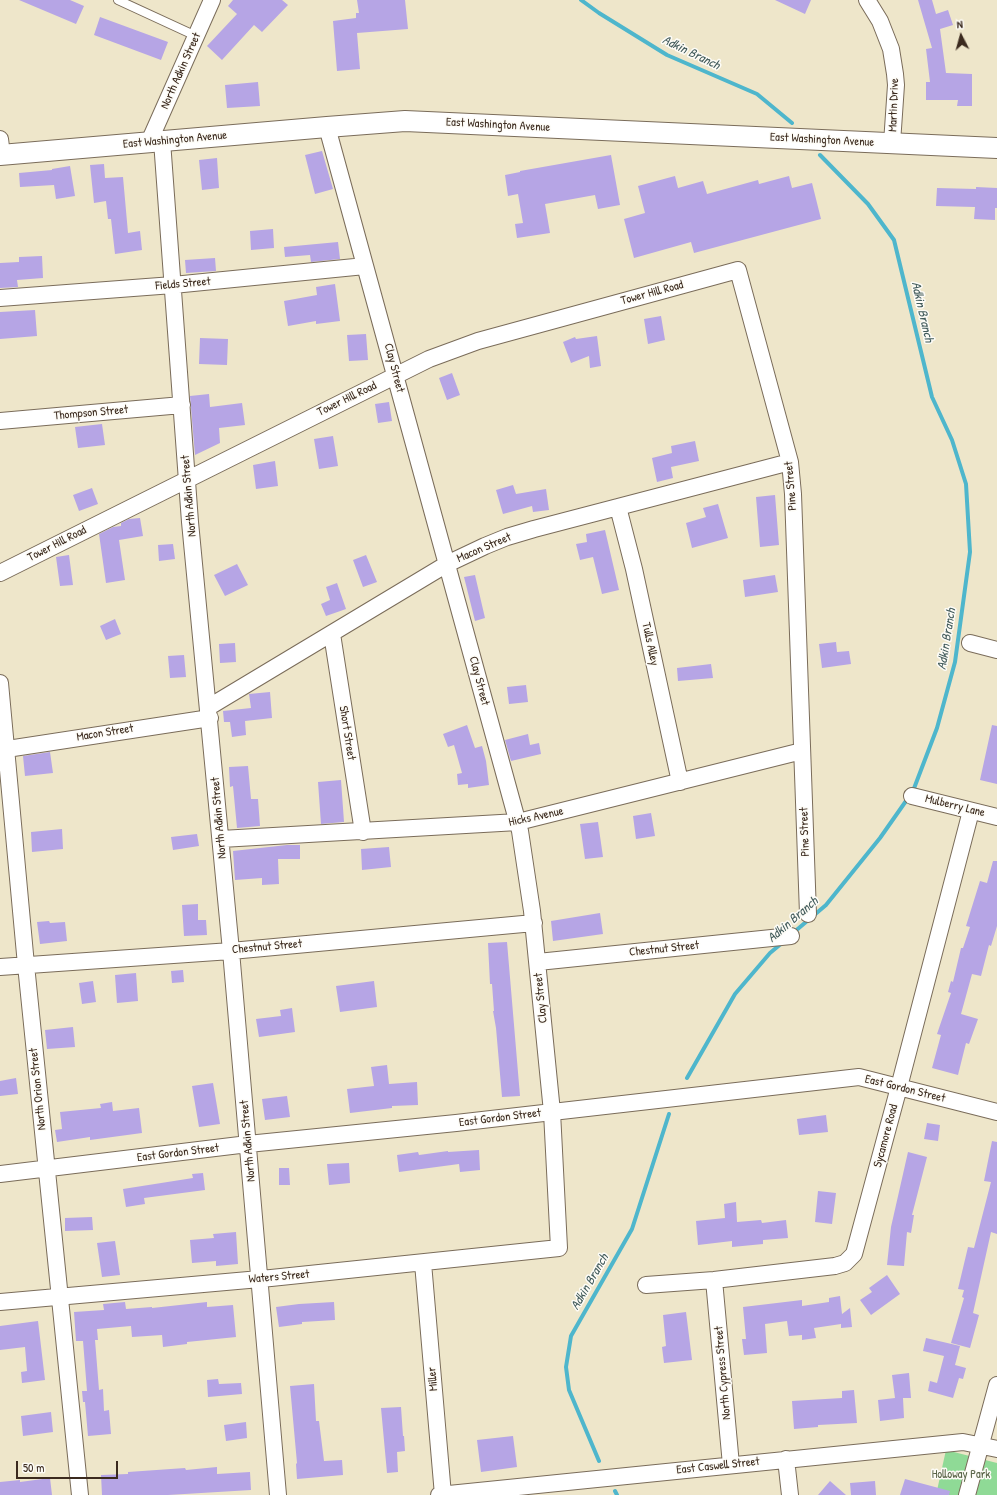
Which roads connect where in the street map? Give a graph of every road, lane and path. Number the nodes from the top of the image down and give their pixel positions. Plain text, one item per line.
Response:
1 (118, 0) edge
2 (212, 0) edge
3 (867, 0) edge
4 (196, 36) junction
5 (327, 127) junction
6 (156, 142) junction
7 (892, 143) junction
8 (997, 148) edge
9 (1, 150) edge
10 (365, 266) junction
11 (738, 270) joint
12 (173, 285) junction
13 (0, 298) edge
14 (396, 376) junction
15 (182, 405) junction
16 (0, 421) edge
17 (790, 462) junction
18 (187, 479) junction
19 (618, 507) junction
20 (447, 564) junction
21 (0, 573) edge
22 (332, 634) junction
23 (970, 643) dead end
24 (997, 650) edge
25 (0, 683) edge
26 (209, 712) junction
27 (3, 749) edge
28 (802, 751) junction
29 (680, 782) junction
30 (912, 796) dead end
31 (971, 811) junction
32 (997, 817) edge
33 (518, 822) junction
34 (363, 832) junction
35 (221, 839) junction
36 (808, 914) dead end
37 (534, 923) junction
38 (791, 936) dead end
39 (231, 951) junction
40 (538, 962) junction
41 (26, 965) junction
42 (0, 967) edge
43 (899, 1087) junction
44 (552, 1112) junction
45 (997, 1112) edge
46 (248, 1144) junction
47 (46, 1169) junction
48 (0, 1174) edge
49 (559, 1248) joint
50 (423, 1263) junction
51 (259, 1279) junction
52 (714, 1280) junction
53 (646, 1285) dead end
54 (60, 1297) junction
55 (0, 1302) edge
56 (997, 1385) edge
57 (981, 1446) junction
58 (997, 1449) edge
59 (786, 1459) junction
60 (732, 1465) junction
61 (80, 1495) edge
62 (278, 1495) edge
63 (439, 1495) edge
64 (443, 1495) edge
65 (790, 1495) edge
66 (967, 1495) edge

1 - 4 lane
2 - 4 street, North Adkin Street
3 - 7 street, Martin Drive
4 - 6 street, North Adkin Street
5 - 6 street, East Washington Avenue
5 - 7 street, East Washington Avenue
5 - 10 street, Clay Street
6 - 9 street, East Washington Avenue
6 - 12 street, North Adkin Street
7 - 8 street, East Washington Avenue
10 - 12 street, Fields Street
10 - 14 street, Clay Street
11 - 14 street, Tower Hill Road
11 - 17 street, Pine Street
12 - 13 street, Fields Street
12 - 15 street, North Adkin Street
14 - 18 street, Tower Hill Road
14 - 20 street, Clay Street
15 - 16 street, Thompson Street
15 - 18 street, North Adkin Street
17 - 19 street, Macon Street
17 - 28 street, Pine Street
18 - 21 street, Tower Hill Road
18 - 26 street, North Adkin Street
19 - 20 street, Macon Street
19 - 29 street, Tulls Alley
20 - 22 street, Macon Street
20 - 33 street, Clay Street
22 - 26 street, Macon Street
22 - 34 street, Short Street
23 - 24 street
25 - 27 street, North Orion Street
26 - 27 street, Macon Street
26 - 35 street, North Adkin Street
27 - 41 street, North Orion Street
28 - 29 street, Hicks Avenue
28 - 36 street, Pine Street
29 - 33 street, Hicks Avenue
30 - 31 street, Mulberry Lane
31 - 32 street, Mulberry Lane
31 - 43 street, Sycamore Road
33 - 34 street, Hicks Avenue
33 - 37 street, Clay Street
34 - 35 street, Hicks Avenue
35 - 39 street, North Adkin Street
37 - 39 street, Chestnut Street
37 - 40 street, Clay Street
38 - 40 street, Chestnut Street
39 - 41 street, Chestnut Street
39 - 46 street, North Adkin Street
40 - 44 street, Clay Street
41 - 42 street, Chestnut Street
41 - 47 street, North Orion Street
43 - 44 street, East Gordon Street
43 - 45 street, East Gordon Street
43 - 52 street, Sycamore Road
44 - 46 street, East Gordon Street
44 - 49 street, Clay Street
46 - 47 street, East Gordon Street
46 - 51 street, North Adkin Street
47 - 48 street, East Gordon Street
47 - 54 street, North Orion Street
49 - 50 street, Waters Street
50 - 51 street, Waters Street
50 - 64 street, Miller
51 - 54 street, Waters Street
51 - 62 street, North Adkin Street
52 - 53 street, Sycamore Road
52 - 60 street, North Cypress Street
54 - 55 street, Waters Street
54 - 61 street, North Orion Street
56 - 57 street
57 - 58 street, East Caswell Street
57 - 59 street, East Caswell Street
57 - 66 street
59 - 60 street, East Caswell Street
59 - 65 street
60 - 64 street, East Caswell Street
63 - 64 street, East Caswell Street

